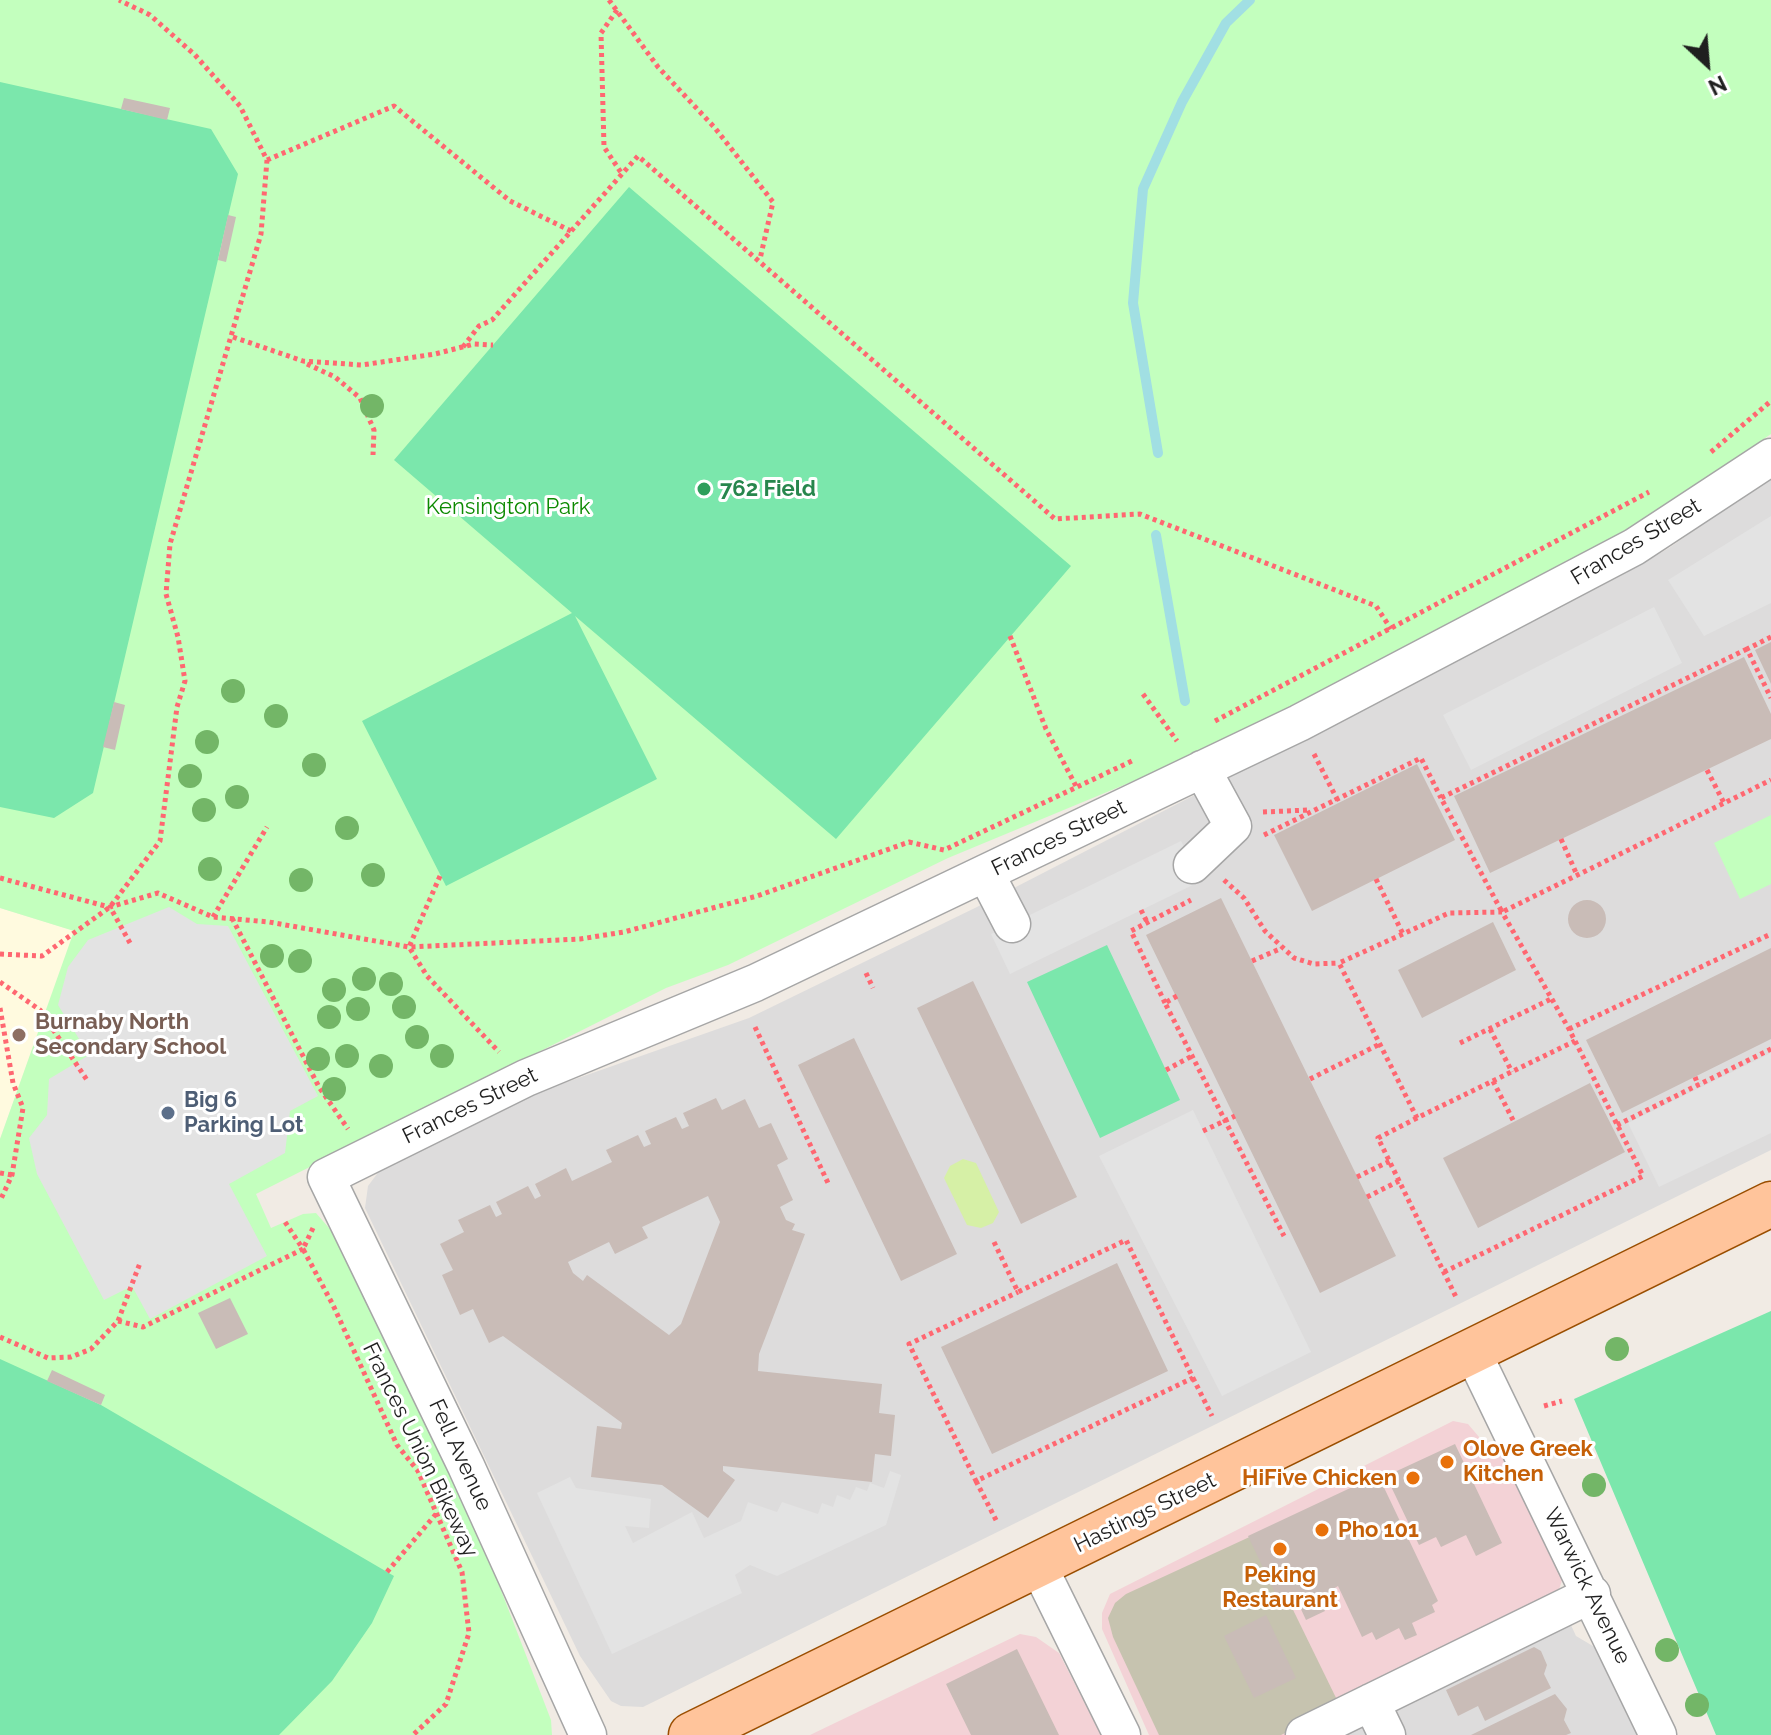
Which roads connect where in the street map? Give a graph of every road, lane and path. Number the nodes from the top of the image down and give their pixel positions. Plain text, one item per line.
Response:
1 (119, 0) edge
2 (609, 0) edge
3 (617, 10) junction
4 (267, 160) junction
5 (622, 174) junction
6 (571, 231) junction
7 (760, 259) junction
8 (233, 337) junction
9 (493, 345) dead end
10 (463, 347) junction
11 (303, 361) junction
12 (1771, 401) edge
13 (373, 455) dead end
14 (1707, 455) dead end
15 (1771, 457) edge
16 (1655, 489) dead end
17 (1391, 629) junction
18 (1010, 636) dead end
19 (1771, 637) edge
20 (1747, 649) junction
21 (1143, 694) dead end
22 (1771, 698) edge
23 (1299, 723) junction
24 (1204, 727) dead end
25 (1190, 734) dead end
26 (1177, 741) junction
27 (1163, 747) dead end
28 (1148, 753) dead end
29 (1202, 769) junction
30 (1707, 770) dead end
31 (1771, 780) edge
32 (1076, 785) junction
33 (1441, 798) junction
34 (1338, 801) junction
35 (1724, 803) junction
36 (1314, 810) junction
37 (1226, 814) junction
38 (1095, 820) junction
39 (267, 827) dead end
40 (1561, 839) dead end
41 (1250, 841) dead end
42 (986, 874) junction
43 (1577, 875) junction
44 (440, 876) dead end
45 (1205, 877) junction
46 (0, 878) edge
47 (1376, 879) dead end
48 (110, 907) junction
49 (1141, 910) dead end
50 (1502, 912) junction
51 (213, 917) junction
52 (232, 918) junction
53 (1147, 922) junction
54 (1012, 924) dead end
55 (1403, 934) junction
56 (1771, 934) edge
57 (130, 943) dead end
58 (409, 947) junction
59 (1282, 948) junction
60 (0, 954) edge
61 (1252, 961) dead end
62 (1339, 963) junction
63 (866, 973) dead end
64 (0, 982) edge
65 (873, 988) dead end
66 (1177, 996) dead end
67 (1551, 999) junction
68 (1165, 1003) junction
69 (0, 1008) edge
70 (755, 1027) dead end
71 (1490, 1029) junction
72 (1569, 1029) junction
73 (1575, 1041) junction
74 (1460, 1043) dead end
75 (1380, 1044) junction
76 (1771, 1049) edge
77 (1192, 1056) junction
78 (1166, 1070) dead end
79 (1512, 1072) junction
80 (1695, 1077) dead end
81 (526, 1078) junction
82 (1310, 1079) dead end
83 (87, 1080) dead end
84 (1493, 1081) junction
85 (1698, 1085) junction
86 (1235, 1116) dead end
87 (1417, 1118) junction
88 (1225, 1121) junction
89 (1514, 1122) dead end
90 (1617, 1125) junction
91 (1203, 1131) dead end
92 (351, 1137) dead end
93 (1390, 1161) junction
94 (0, 1173) edge
95 (12, 1175) junction
96 (326, 1177) junction
97 (1357, 1177) dead end
98 (1399, 1181) junction
99 (828, 1183) dead end
100 (1367, 1197) dead end
101 (0, 1201) edge
102 (1771, 1204) edge
103 (285, 1222) dead end
104 (1284, 1236) dead end
105 (994, 1242) dead end
106 (303, 1249) junction
107 (140, 1263) dead end
108 (1444, 1272) junction
109 (1018, 1292) junction
110 (1456, 1297) dead end
111 (118, 1321) junction
112 (0, 1337) edge
113 (1472, 1351) junction
114 (1193, 1378) junction
115 (1562, 1401) dead end
116 (1544, 1406) dead end
117 (1212, 1416) dead end
118 (976, 1481) junction
119 (436, 1514) junction
120 (997, 1522) dead end
121 (1038, 1565) junction
122 (387, 1572) dead end
123 (1592, 1594) junction
124 (1371, 1702) junction
125 (413, 1735) edge
126 (588, 1735) edge
127 (691, 1735) edge
128 (1122, 1735) edge
129 (1304, 1735) edge
130 (1387, 1735) edge
131 (1658, 1735) edge

1 - 4 path
2 - 3 path
3 - 5 path
3 - 7 path
4 - 6 path
4 - 8 path
5 - 6 path
5 - 7 path
6 - 10 path
7 - 17 path
8 - 11 path
8 - 48 path
9 - 10 path
10 - 11 path
11 - 13 path
12 - 14 path
15 - 23 street, Frances Street
16 - 17 path
17 - 24 path
18 - 32 path
19 - 20 path
20 - 22 path
20 - 33 path
21 - 26 path
23 - 29 street, Frances Street
23 - 34 path
25 - 26 path
26 - 27 path
28 - 32 path
29 - 37 street
29 - 38 street, Frances Street
30 - 35 path
31 - 35 path
32 - 38 path
32 - 58 path
33 - 34 path
33 - 50 path
34 - 36 path
35 - 43 path
36 - 37 path
36 - 41 path
37 - 45 street
38 - 42 street, Frances Street
39 - 51 path
40 - 43 path
42 - 54 street
42 - 81 street, Frances Street
43 - 50 path
44 - 58 path
45 - 53 path
45 - 59 path
46 - 48 path
47 - 55 path
48 - 51 path
48 - 57 path
48 - 60 path
49 - 53 path
50 - 55 path
50 - 67 path
51 - 52 path
52 - 58 path
52 - 92 path
53 - 68 path
55 - 62 path
56 - 72 path
58 - 81 path
59 - 61 path
59 - 62 path
62 - 75 path
63 - 65 path
64 - 83 path
66 - 68 path
67 - 71 path
67 - 72 path
68 - 77 path
69 - 95 path
70 - 99 path
71 - 74 path
71 - 79 path
72 - 73 path
73 - 79 path
73 - 90 path
75 - 82 path
75 - 87 path
76 - 85 path
77 - 78 path
77 - 88 path
79 - 84 path
80 - 85 path
81 - 96 street, Frances Street
84 - 87 path
84 - 89 path
85 - 90 path
86 - 88 path
87 - 93 path
88 - 91 path
88 - 104 path
90 - 108 path
93 - 97 path
93 - 98 path
94 - 95 path
95 - 101 path
96 - 106 path
96 - 126 street, Fell Avenue
98 - 100 path
98 - 108 path
102 - 113 main road, Hastings Street
103 - 106 path, Frances Union Bikeway
105 - 109 path
106 - 111 path
106 - 119 path, Frances Union Bikeway
107 - 111 path
108 - 110 path
109 - 114 path
109 - 118 path
111 - 112 path
113 - 121 main road, Hastings Street
113 - 123 street, Warwick Avenue
114 - 117 path
114 - 118 path
115 - 116 path
118 - 120 path
119 - 122 path
119 - 125 path, Frances Union Bikeway
121 - 127 main road, Hastings Street
121 - 128 street
123 - 124 street
123 - 131 street, Warwick Avenue
124 - 129 street
124 - 130 street

